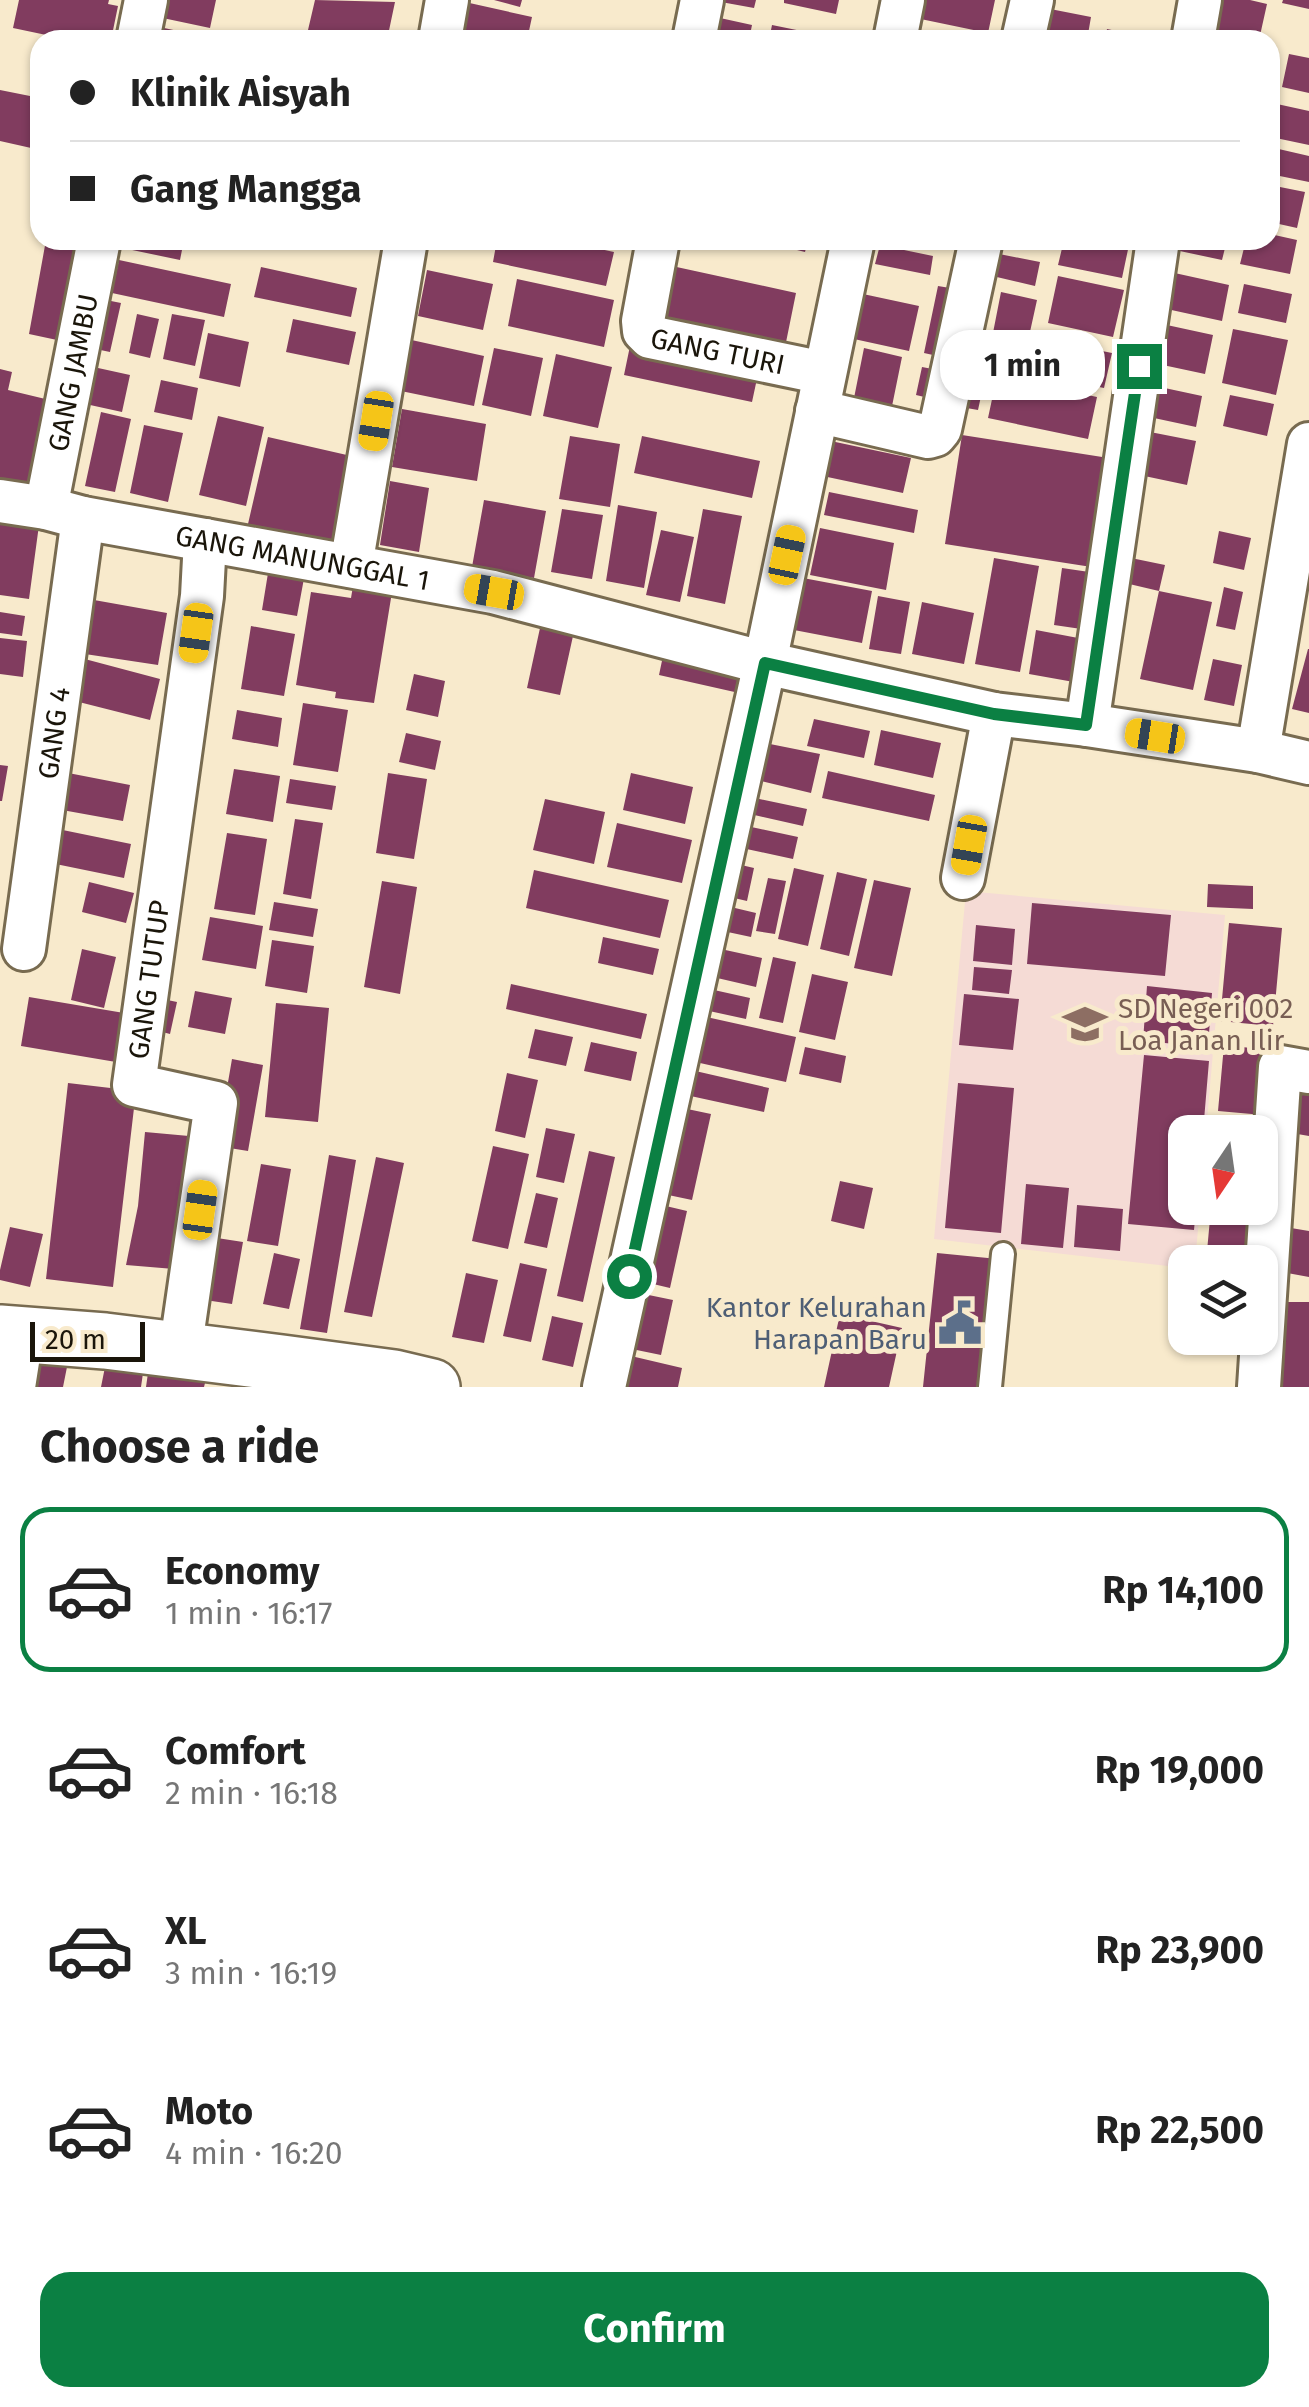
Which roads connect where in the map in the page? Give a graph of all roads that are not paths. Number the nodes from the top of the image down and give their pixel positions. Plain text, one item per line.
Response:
1 (146, 0) edge
2 (447, 0) edge
3 (702, 0) edge
4 (903, 0) edge
5 (1032, 0) edge
6 (1200, 0) edge
7 (140, 30) edge
8 (442, 30) edge
9 (696, 30) edge
10 (897, 30) edge
11 (1025, 30) edge
12 (1195, 30) edge
13 (97, 250) edge
14 (404, 250) edge
15 (656, 250) edge
16 (851, 250) edge
17 (979, 250) edge
18 (1157, 250) edge
19 (820, 392) junction
20 (1309, 444) edge
21 (0, 500) edge
22 (65, 514) junction
23 (205, 540) junction
24 (351, 566) junction
25 (765, 663) junction
26 (994, 714) junction
27 (1086, 725) junction
28 (1258, 752) junction
29 (1309, 763) edge
30 (963, 878) dead end
31 (24, 949) dead end
32 (1309, 1072) edge
33 (1004, 1254) dead end
34 (12, 1352) edge
35 (180, 1352) junction
36 (239, 1372) edge
37 (374, 1381) edge
38 (432, 1387) edge
39 (604, 1387) edge
40 (990, 1387) edge
41 (1259, 1387) edge

1 - 7 street
2 - 8 street
3 - 9 street
4 - 10 street
5 - 11 street
6 - 12 street
13 - 22 street, GANG JAMBU
14 - 24 street
15 - 19 street, GANG TURI
16 - 19 street
17 - 19 street
18 - 27 street
19 - 25 street
20 - 28 street
21 - 22 street, GANG MANUNGGAL 1
22 - 23 street, GANG MANUNGGAL 1
22 - 31 street, GANG 4
23 - 24 street, GANG MANUNGGAL 1
23 - 35 street, GANG TUTUP
24 - 25 street, GANG MANUNGGAL 1
25 - 26 street, GANG MANUNGGAL 1
25 - 39 street
26 - 27 street, GANG MANUNGGAL 1
26 - 30 street
27 - 28 street, GANG MANUNGGAL 1
28 - 29 street, GANG MANUNGGAL 1
32 - 41 street
33 - 40 lane
34 - 35 highway
35 - 36 highway
36 - 37 highway
37 - 38 highway

